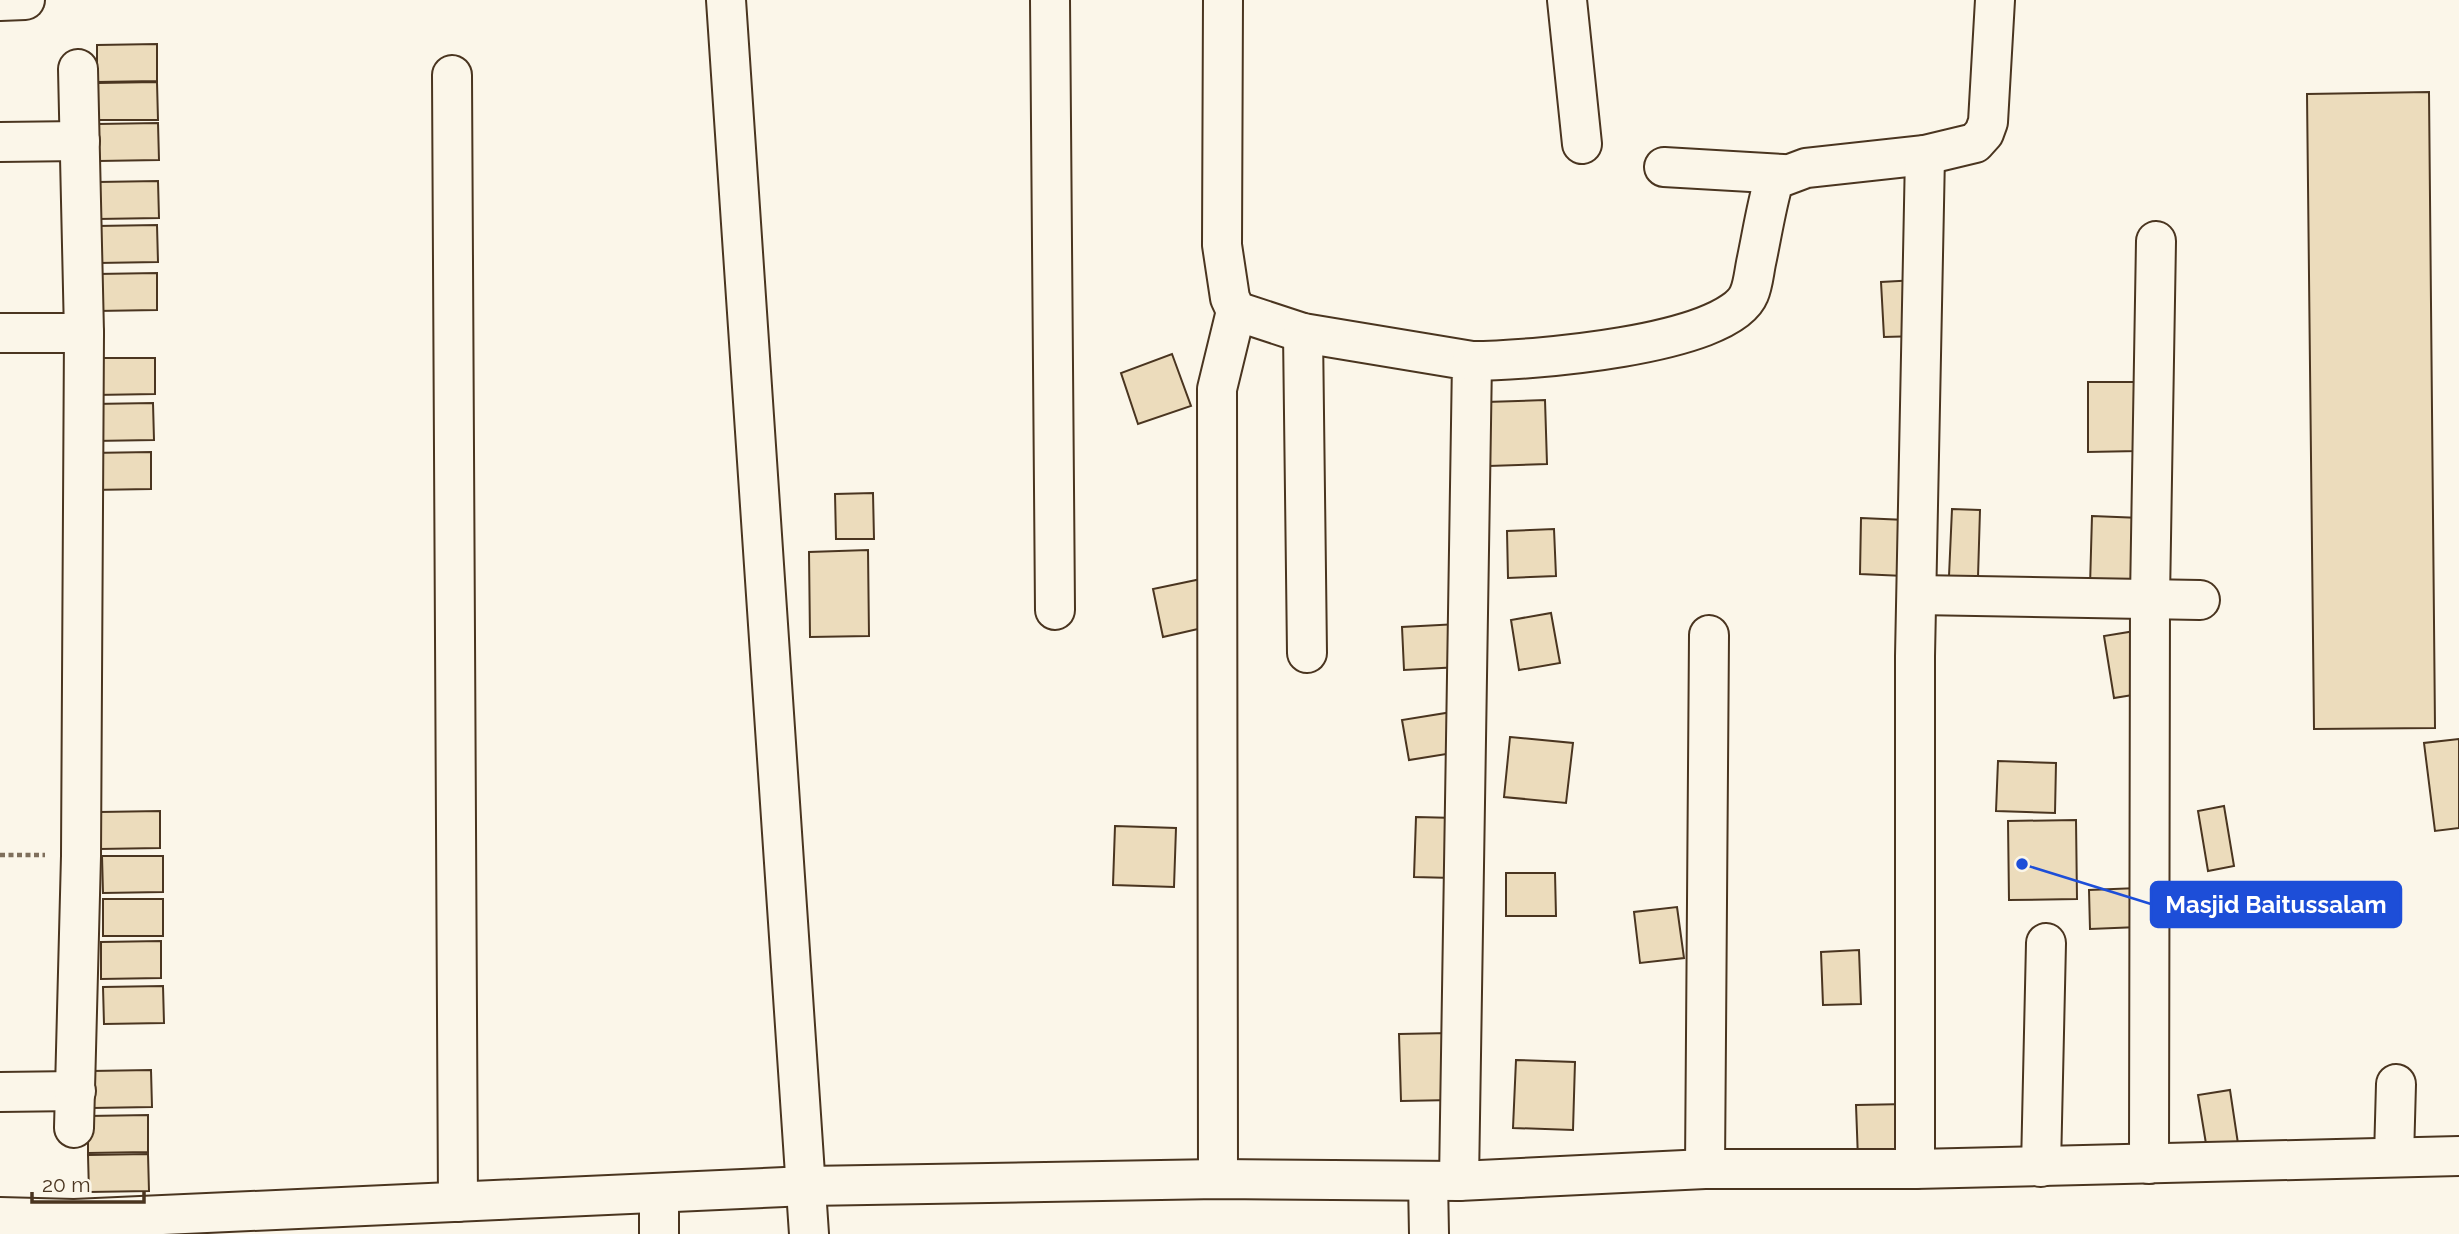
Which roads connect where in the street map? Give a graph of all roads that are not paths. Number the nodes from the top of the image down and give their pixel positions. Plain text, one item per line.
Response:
1 (25, 0) edge
2 (726, 0) edge
3 (1049, 0) edge
4 (1223, 0) edge
5 (1567, 0) edge
6 (1995, 0) edge
7 (0, 1) edge
8 (78, 69) dead end
9 (453, 75) dead end
10 (80, 141) junction
11 (0, 142) edge
12 (1582, 144) dead end
13 (1925, 155) junction
14 (1664, 167) dead end
15 (1783, 174) junction
16 (2156, 241) dead end
17 (1236, 311) junction
18 (0, 332) edge
19 (84, 333) junction
20 (1303, 333) junction
21 (1472, 361) junction
22 (1917, 595) junction
23 (2150, 598) junction
24 (2200, 600) dead end
25 (1055, 610) dead end
26 (1709, 635) dead end
27 (1307, 653) dead end
28 (2046, 943) dead end
29 (2396, 1084) dead end
30 (0, 1092) edge
31 (2459, 1156) edge
32 (2394, 1157) junction
33 (2149, 1164) junction
34 (2041, 1167) junction
35 (1705, 1169) junction
36 (1915, 1170) junction
37 (1218, 1179) junction
38 (1443, 1181) junction
39 (807, 1186) junction
40 (659, 1193) junction
41 (458, 1202) junction
42 (0, 1217) edge
43 (659, 1234) edge
44 (809, 1234) edge
45 (1429, 1234) edge

1 - 7 street
2 - 39 street
3 - 25 street
4 - 17 street
5 - 12 street
6 - 13 street
8 - 10 street
9 - 41 street
10 - 11 street
10 - 19 street
13 - 15 street
13 - 22 street
14 - 15 street
15 - 21 street
16 - 23 street
17 - 20 street
17 - 37 street
18 - 19 street
19 - 30 street
20 - 21 street
20 - 27 street
21 - 38 street
22 - 23 street
22 - 36 street
23 - 24 street
23 - 33 street
26 - 35 street
28 - 34 street
29 - 32 street
31 - 32 street
32 - 33 street
33 - 34 street
34 - 36 street
35 - 36 street
35 - 38 street
37 - 38 street
37 - 39 street
38 - 45 street
39 - 40 street
39 - 44 street
40 - 41 street
40 - 43 street
41 - 42 street

